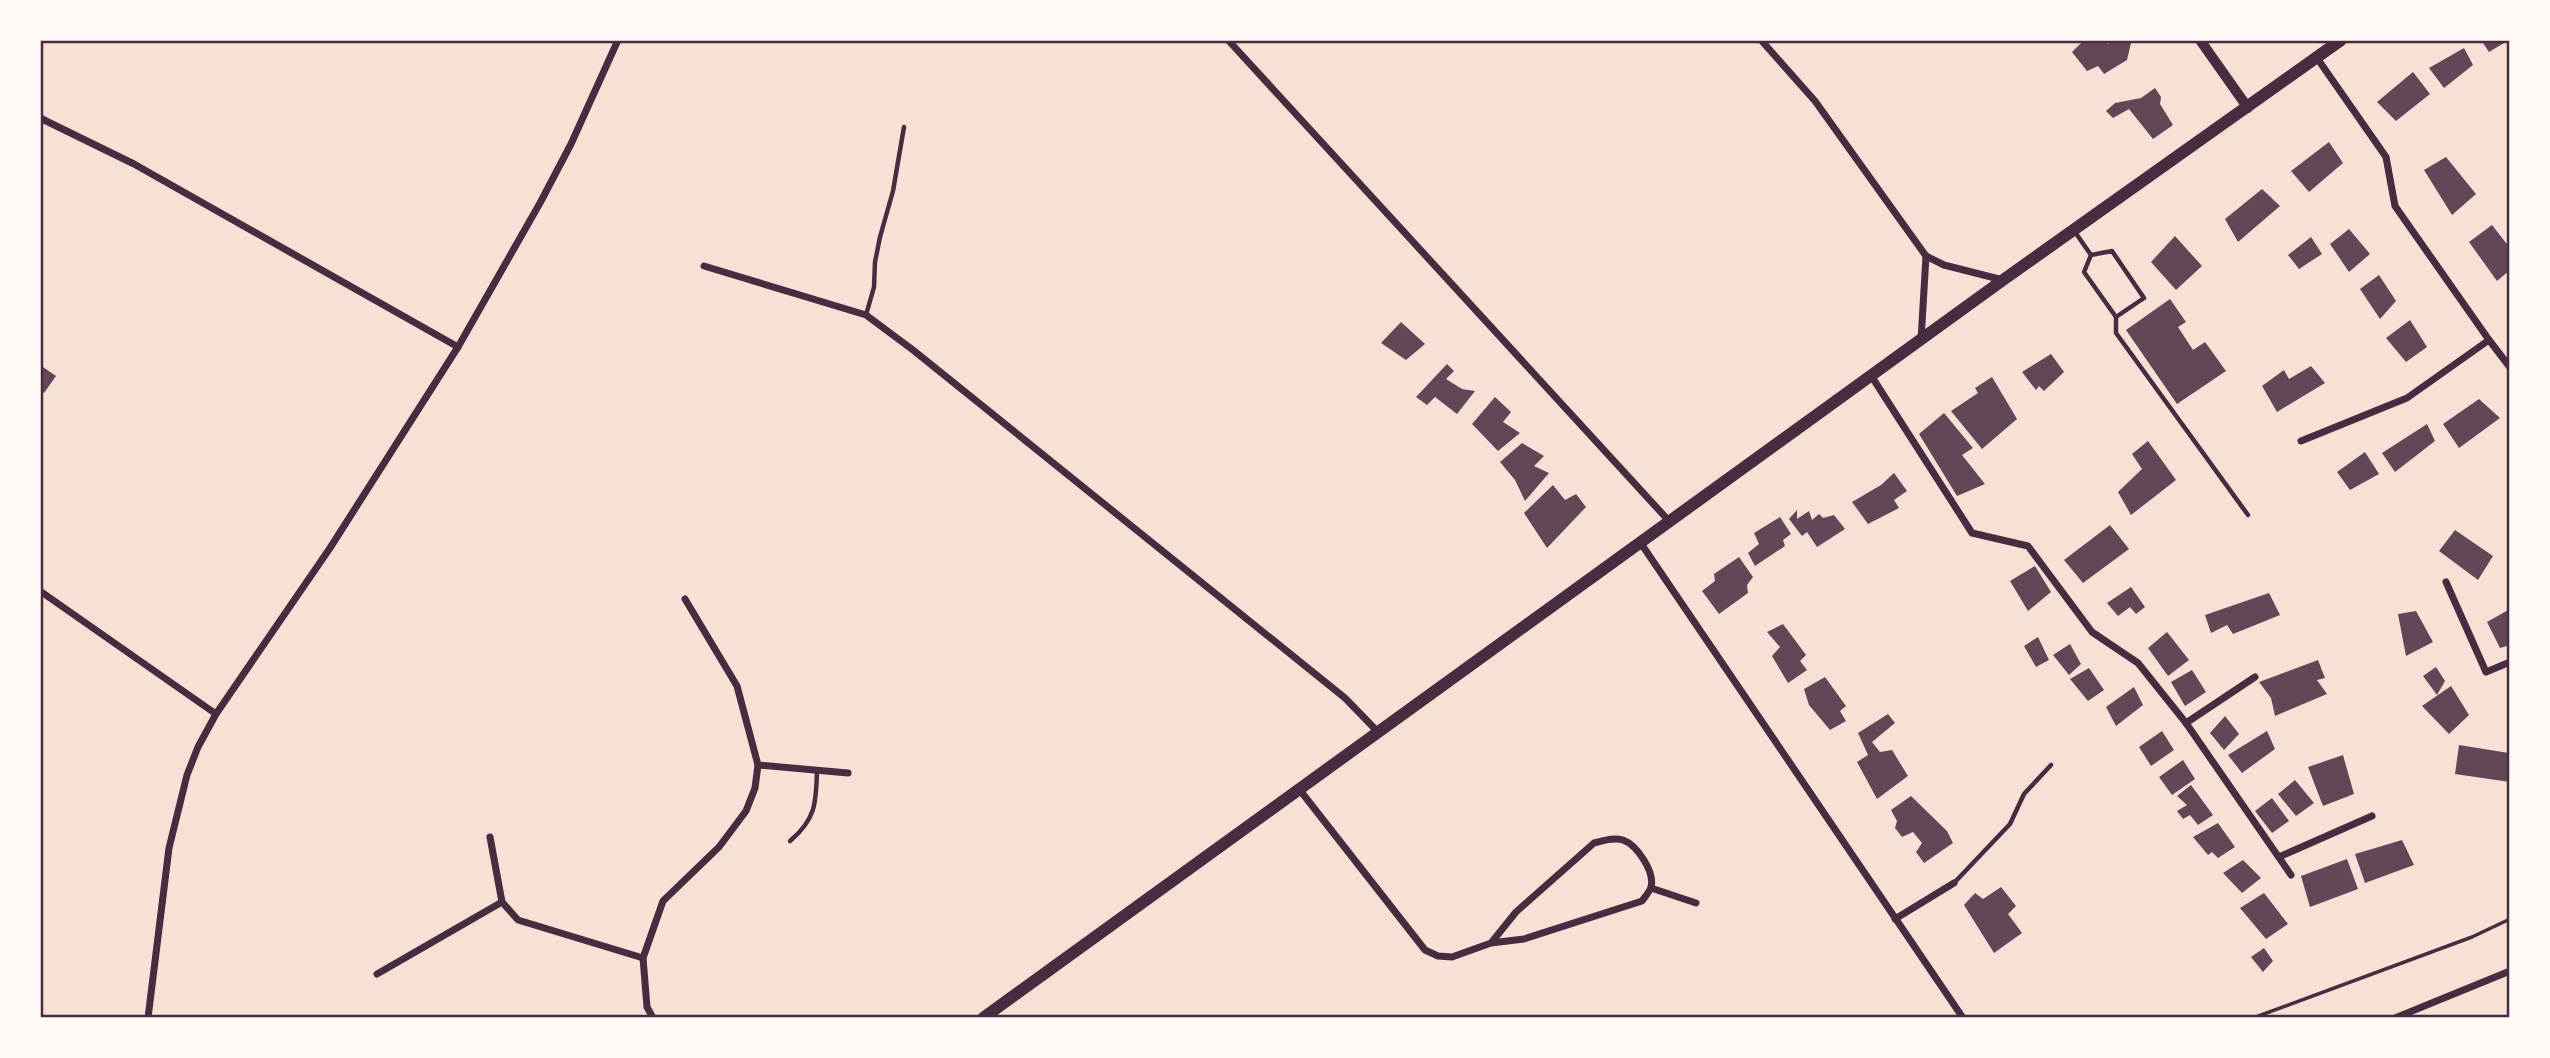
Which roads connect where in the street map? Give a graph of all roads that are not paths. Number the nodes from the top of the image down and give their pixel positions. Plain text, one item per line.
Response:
1 (618, 40) edge
2 (1228, 40) edge
3 (1760, 40) edge
4 (2200, 40) edge
5 (2341, 40) edge
6 (2317, 58) junction
7 (2248, 108) junction
8 (40, 118) edge
9 (904, 127) dead end
10 (2074, 231) junction
11 (2091, 255) junction
12 (1926, 256) junction
13 (704, 266) dead end
14 (2003, 280) junction
15 (866, 316) junction
16 (2116, 317) junction
17 (2488, 340) junction
18 (1921, 341) junction
19 (458, 347) junction
20 (2509, 366) edge
21 (1872, 377) junction
22 (2301, 441) dead end
23 (2248, 515) dead end
24 (1669, 521) junction
25 (1640, 542) junction
26 (2446, 582) dead end
27 (40, 592) edge
28 (685, 599) dead end
29 (2510, 662) edge
30 (2255, 677) dead end
31 (216, 714) junction
32 (2186, 723) junction
33 (1377, 732) junction
34 (758, 765) junction
35 (2051, 765) dead end
36 (817, 771) junction
37 (848, 773) dead end
38 (1299, 789) junction
39 (2372, 816) dead end
40 (490, 837) dead end
41 (790, 841) dead end
42 (2279, 857) junction
43 (2291, 875) dead end
44 (1954, 883) joint
45 (1651, 888) junction
46 (502, 902) junction
47 (1696, 903) dead end
48 (1895, 919) junction
49 (1491, 943) junction
50 (643, 958) junction
51 (2510, 971) edge
52 (377, 974) dead end
53 (148, 1018) edge
54 (653, 1018) edge
55 (984, 1018) edge
56 (1963, 1018) edge
57 (2395, 1018) edge

1 - 19 street
2 - 24 street
3 - 12 street
4 - 7 street
5 - 6 main road
6 - 7 main road
6 - 17 street
7 - 10 main road
8 - 19 street
9 - 15 lane
10 - 11 lane
10 - 14 main road
11 - 16 lane
11 - 16 lane
12 - 14 street
12 - 18 street
13 - 15 street
14 - 18 main road
15 - 33 street
16 - 23 lane
17 - 20 street
17 - 22 street
18 - 21 main road
19 - 31 street
21 - 24 main road
21 - 32 street
24 - 25 main road
25 - 33 main road
25 - 48 street
26 - 29 street
27 - 31 street
28 - 34 street
30 - 32 street
31 - 53 street
32 - 42 street
33 - 38 main road
34 - 36 street
34 - 50 street
35 - 44 lane
36 - 37 street
36 - 41 lane
38 - 49 street
38 - 55 main road
39 - 42 street
40 - 46 street
42 - 43 street
44 - 48 street
45 - 47 street
45 - 49 street
45 - 49 street
46 - 50 street
46 - 52 street
48 - 56 street
50 - 54 street
51 - 57 street

